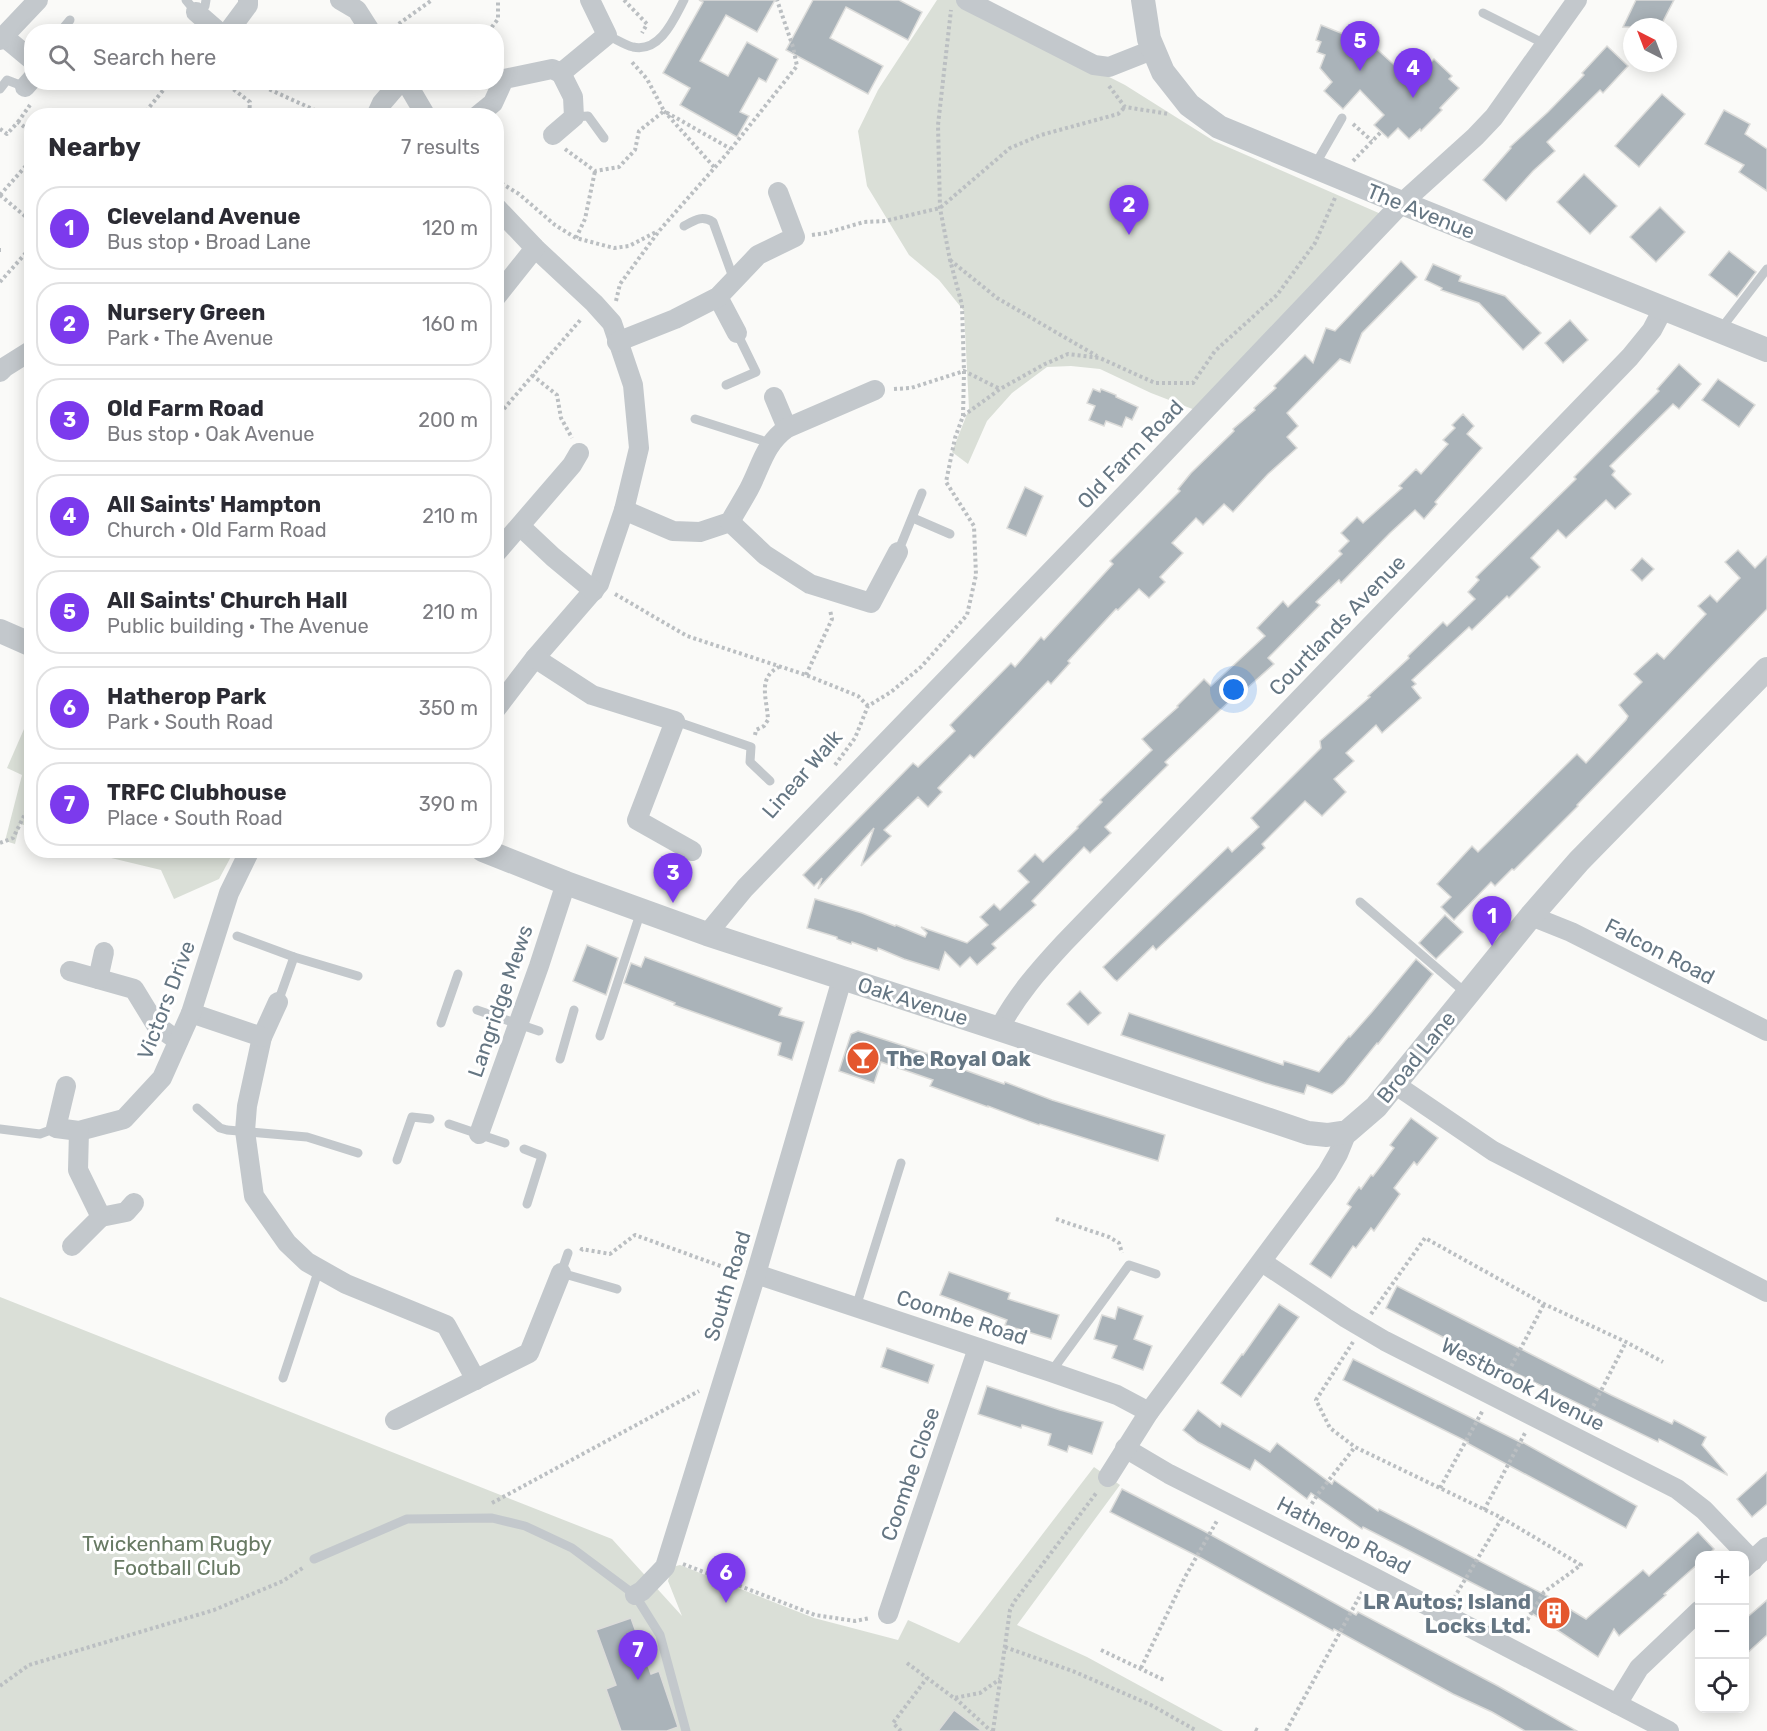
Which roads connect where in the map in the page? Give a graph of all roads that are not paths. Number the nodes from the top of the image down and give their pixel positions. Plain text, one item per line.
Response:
1 (38, 0) edge
2 (248, 0) edge
3 (340, 0) edge
4 (590, 0) edge
5 (684, 0) edge
6 (966, 0) edge
7 (1143, 0) edge
8 (1577, 0) edge
9 (197, 7) edge
10 (1483, 13) dead end
11 (70, 20) dead end
12 (67, 24) edge
13 (212, 24) edge
14 (234, 24) edge
15 (366, 24) edge
16 (607, 35) junction
17 (2, 38) edge
18 (1545, 44) junction
19 (1152, 50) junction
20 (24, 54) edge
21 (561, 73) junction
22 (504, 74) edge
23 (24, 82) edge
24 (0, 89) edge
25 (393, 90) edge
26 (411, 90) edge
27 (496, 90) edge
28 (380, 108) edge
29 (421, 108) edge
30 (486, 108) edge
31 (574, 117) junction
32 (1342, 118) road end
33 (553, 135) road end
34 (604, 138) dead end
35 (1314, 167) junction
36 (777, 192) dead end
37 (1402, 203) junction
38 (504, 215) edge
39 (684, 226) dead end
40 (535, 248) junction
41 (1767, 269) edge
42 (734, 280) junction
43 (504, 287) edge
44 (718, 297) junction
45 (1663, 309) junction
46 (1718, 332) junction
47 (737, 333) joint
48 (618, 342) junction
49 (1767, 350) edge
50 (24, 355) edge
51 (0, 372) edge
52 (726, 385) dead end
53 (875, 390) road end
54 (774, 397) dead end
55 (695, 419) dead end
56 (787, 428) junction
57 (770, 442) junction
58 (579, 453) road end
59 (922, 493) dead end
60 (624, 510) junction
61 (913, 518) junction
62 (730, 522) junction
63 (520, 526) junction
64 (951, 534) dead end
65 (504, 544) edge
66 (898, 552) joint
67 (596, 588) junction
68 (0, 631) edge
69 (24, 642) edge
70 (535, 658) junction
71 (1767, 669) edge
72 (504, 699) edge
73 (675, 721) junction
74 (770, 781) dead end
75 (692, 851) dead end
76 (246, 858) edge
77 (503, 858) edge
78 (566, 883) junction
79 (1360, 902) dead end
80 (641, 910) junction
81 (1531, 916) junction
82 (707, 934) junction
83 (237, 936) dead end
84 (104, 952) dead end
85 (294, 957) junction
86 (70, 971) dead end
87 (458, 974) dead end
88 (358, 976) dead end
89 (98, 979) junction
90 (842, 979) junction
91 (1467, 994) junction
92 (278, 1002) joint
93 (477, 1010) dead end
94 (574, 1010) dead end
95 (191, 1013) junction
96 (441, 1023) dead end
97 (518, 1024) junction
98 (999, 1029) junction
99 (539, 1030) dead end
100 (1767, 1031) edge
101 (262, 1036) junction
102 (600, 1036) dead end
103 (178, 1041) junction
104 (560, 1059) dead end
105 (1396, 1085) junction
106 (66, 1086) dead end
107 (197, 1108) dead end
108 (430, 1119) dead end
109 (449, 1124) dead end
110 (56, 1128) junction
111 (0, 1129) edge
112 (79, 1131) junction
113 (245, 1131) junction
114 (1347, 1132) junction
115 (479, 1134) junction
116 (505, 1143) dead end
117 (524, 1149) dead end
118 (358, 1153) dead end
119 (397, 1160) dead end
120 (901, 1163) dead end
121 (134, 1203) dead end
122 (527, 1204) dead end
123 (101, 1217) junction
124 (72, 1246) dead end
125 (568, 1252) road end
126 (1262, 1262) junction
127 (319, 1269) junction
128 (561, 1273) junction
129 (1156, 1274) dead end
130 (755, 1276) junction
131 (617, 1288) dead end
132 (1767, 1292) edge
133 (856, 1307) junction
134 (978, 1348) junction
135 (1051, 1372) junction
136 (282, 1378) dead end
137 (476, 1380) junction
138 (1149, 1412) junction
139 (395, 1420) dead end
140 (1125, 1448) junction
141 (1108, 1477) road end
142 (314, 1559) road end
143 (1755, 1559) edge
144 (635, 1595) junction
145 (888, 1614) road end
146 (1695, 1615) edge
147 (1617, 1704) junction
148 (686, 1731) edge
149 (1669, 1731) edge

1 - 17 street
2 - 14 street
3 - 15 street
4 - 16 street
5 - 16 lane
6 - 19 street
7 - 19 street, The Avenue
8 - 18 street, Old Farm Road
9 - 13 street
10 - 18 lane
11 - 12 lane
16 - 21 street
17 - 20 street
18 - 37 street, Old Farm Road
19 - 35 street, The Avenue
21 - 22 street
21 - 31 street
23 - 24 lane
25 - 28 street
26 - 29 street
27 - 30 street
31 - 33 street
31 - 34 lane
32 - 35 lane
35 - 37 street, The Avenue
36 - 42 street
37 - 45 street, The Avenue
37 - 82 street, Old Farm Road
38 - 40 street
39 - 42 lane
40 - 43 street
40 - 48 street
41 - 46 lane
42 - 44 street
44 - 47 street
44 - 48 street
45 - 46 street, The Avenue
45 - 98 street, Courtlands Avenue
46 - 49 street, The Avenue
47 - 52 lane
48 - 60 street
50 - 51 street
53 - 56 street
54 - 56 street
55 - 57 lane
56 - 57 street
57 - 62 street
58 - 63 street
59 - 61 lane
60 - 62 street
60 - 67 street
61 - 64 lane
61 - 66 lane
62 - 66 street
63 - 65 street
63 - 67 street
67 - 70 street
68 - 69 street
70 - 72 street
70 - 73 street
71 - 81 street, Broad Lane
73 - 74 lane
73 - 75 street
76 - 95 street, Victors Drive
77 - 78 street, Oak Avenue
78 - 80 street, Oak Avenue
78 - 97 street, Langridge Mews
79 - 91 lane
80 - 82 street, Oak Avenue
80 - 102 lane
81 - 91 street, Broad Lane
81 - 100 street, Falcon Road
82 - 90 street, Oak Avenue
83 - 85 lane
84 - 89 street
85 - 88 lane
85 - 92 lane
86 - 89 street
87 - 96 lane
89 - 103 street
90 - 98 street, Oak Avenue
90 - 130 street, South Road
91 - 105 street, Broad Lane
92 - 101 street
93 - 97 lane
94 - 104 lane
95 - 101 street
95 - 103 street, Victors Drive
97 - 99 lane
97 - 115 street, Langridge Mews
98 - 114 street, Oak Avenue
101 - 113 street
103 - 112 street, Victors Drive
105 - 114 street, Broad Lane
105 - 132 street
106 - 110 street
107 - 113 lane
108 - 119 lane
109 - 115 lane
110 - 111 lane
110 - 112 street, Victors Drive
112 - 123 street
113 - 118 lane
113 - 127 street
114 - 126 street, Broad Lane
115 - 116 lane
117 - 122 lane
120 - 133 lane
121 - 123 street
123 - 124 street
125 - 128 lane
126 - 138 street, Broad Lane
126 - 143 street, Westbrook Avenue
127 - 136 lane
127 - 137 street
128 - 131 lane
128 - 137 street
129 - 135 lane
130 - 133 street, Coombe Road
130 - 144 street, South Road
133 - 134 street, Coombe Road
134 - 135 street, Coombe Road
134 - 145 street, Coombe Close
135 - 138 street, Coombe Road
137 - 139 street
138 - 140 street, Broad Lane
140 - 141 street, Broad Lane
140 - 147 street, Hatherop Road
142 - 144 lane
144 - 148 lane
146 - 147 street
147 - 149 street, Hatherop Road

